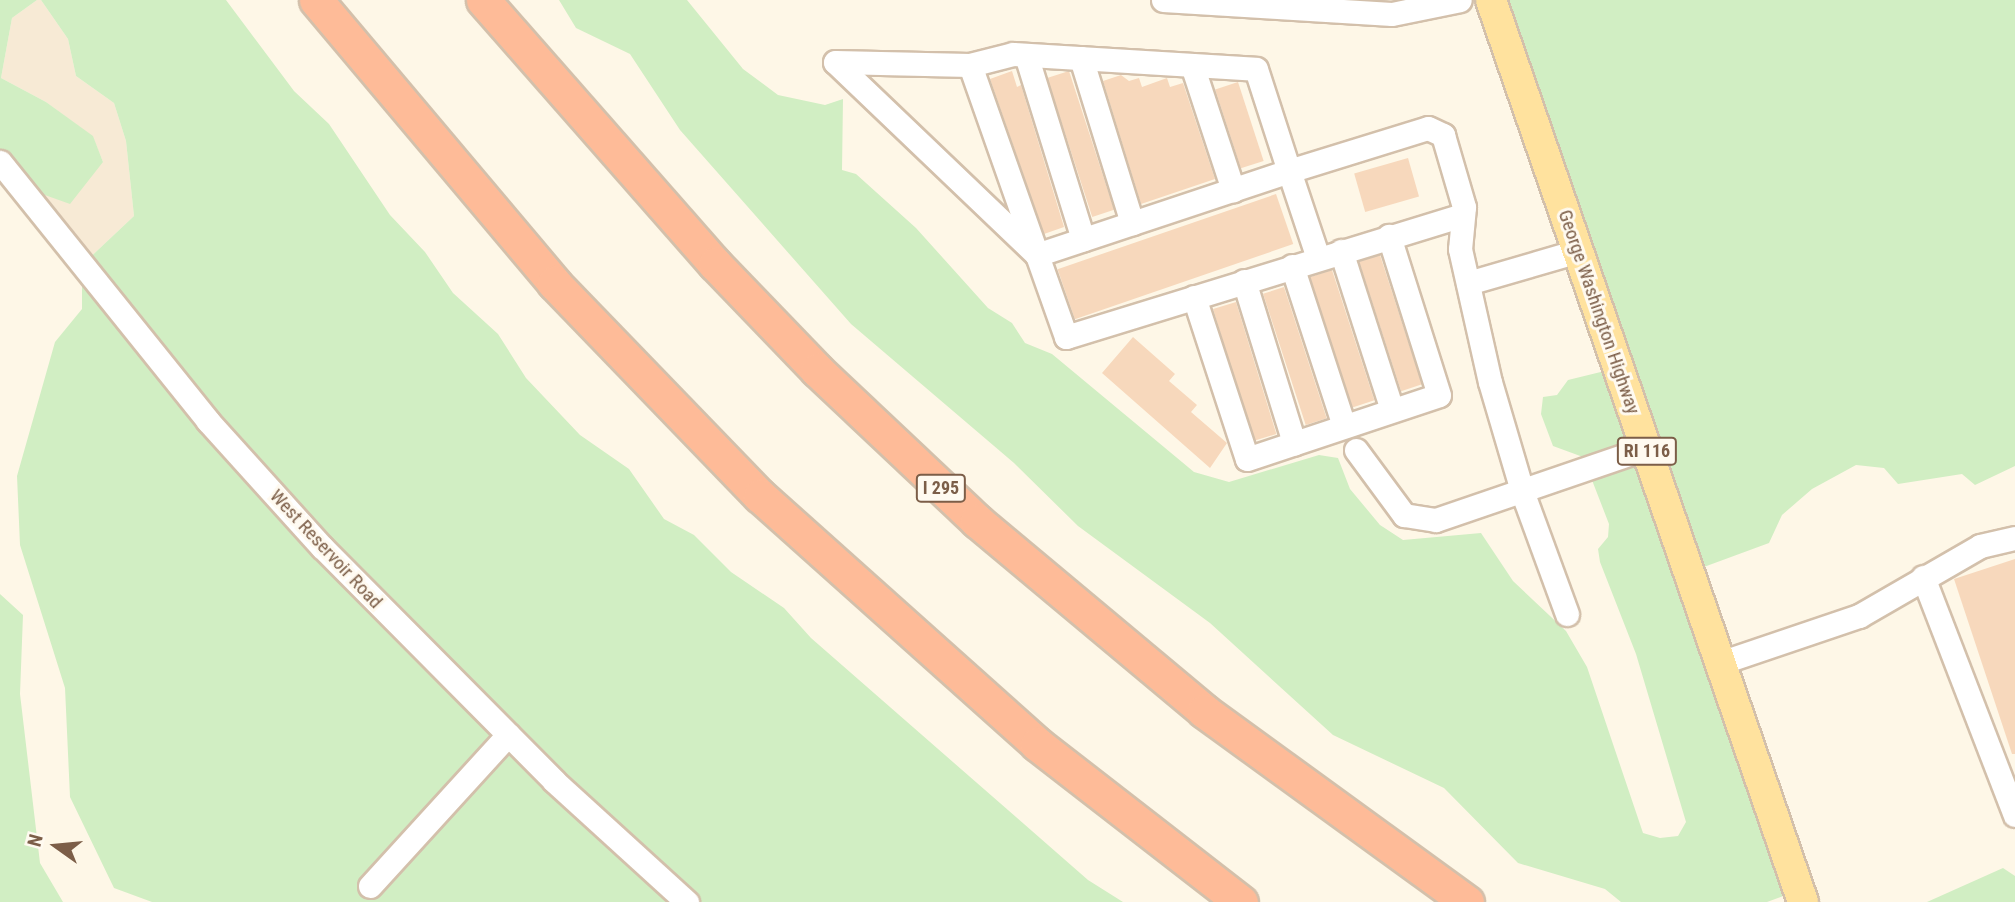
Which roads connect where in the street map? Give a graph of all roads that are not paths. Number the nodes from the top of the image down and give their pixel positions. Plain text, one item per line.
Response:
1 (316, 0) edge
2 (482, 0) edge
3 (1163, 0) edge
4 (1460, 0) edge
5 (1492, 0) edge
6 (1301, 4) edge
7 (1026, 55) junction
8 (1081, 58) junction
9 (970, 65) junction
10 (1192, 65) junction
11 (0, 162) edge
12 (1289, 171) junction
13 (8, 187) edge
14 (1233, 190) junction
15 (1463, 215) junction
16 (1132, 223) junction
17 (1389, 236) junction
18 (1083, 239) junction
19 (1341, 251) junction
20 (1578, 251) junction
21 (1037, 255) junction
22 (1318, 258) junction
23 (1292, 266) junction
24 (1244, 281) junction
25 (1468, 283) junction
26 (1194, 297) junction
27 (1392, 410) junction
28 (1345, 426) junction
29 (1294, 443) junction
30 (1646, 448) junction
31 (1356, 450) dead end
32 (1522, 491) junction
33 (2015, 538) edge
34 (1923, 577) junction
35 (1567, 614) dead end
36 (1720, 663) junction
37 (508, 735) junction
38 (2015, 815) edge
39 (370, 886) dead end
40 (687, 902) edge
41 (1241, 902) edge
42 (1466, 902) edge
43 (1803, 902) edge

1 - 41 highway
2 - 42 highway, I 295
3 - 6 street
4 - 6 street
5 - 20 main road, George Washington Highway / RI 116
7 - 8 street
7 - 9 street
7 - 18 street
8 - 10 street
8 - 16 street
9 - 21 street
9 - 21 street
10 - 12 street
10 - 14 street
11 - 13 street, West Reservoir Road
12 - 14 street
12 - 15 street
12 - 22 street
13 - 37 street, West Reservoir Road
14 - 16 street
15 - 17 street
15 - 25 street
16 - 18 street
17 - 19 street
17 - 27 street
18 - 21 street
19 - 22 street
19 - 27 street
20 - 25 street
20 - 30 main road, George Washington Highway / RI 116
21 - 26 street
22 - 23 street
23 - 24 street
23 - 28 street
24 - 26 street
24 - 29 street
25 - 32 street
26 - 29 street
27 - 28 street
28 - 29 street
30 - 32 street
30 - 36 main road, George Washington Highway / RI 116
31 - 32 street
32 - 35 street
33 - 34 street
34 - 36 street
34 - 38 street
36 - 43 main road, George Washington Highway / RI 116
37 - 39 street
37 - 40 street, West Reservoir Road

